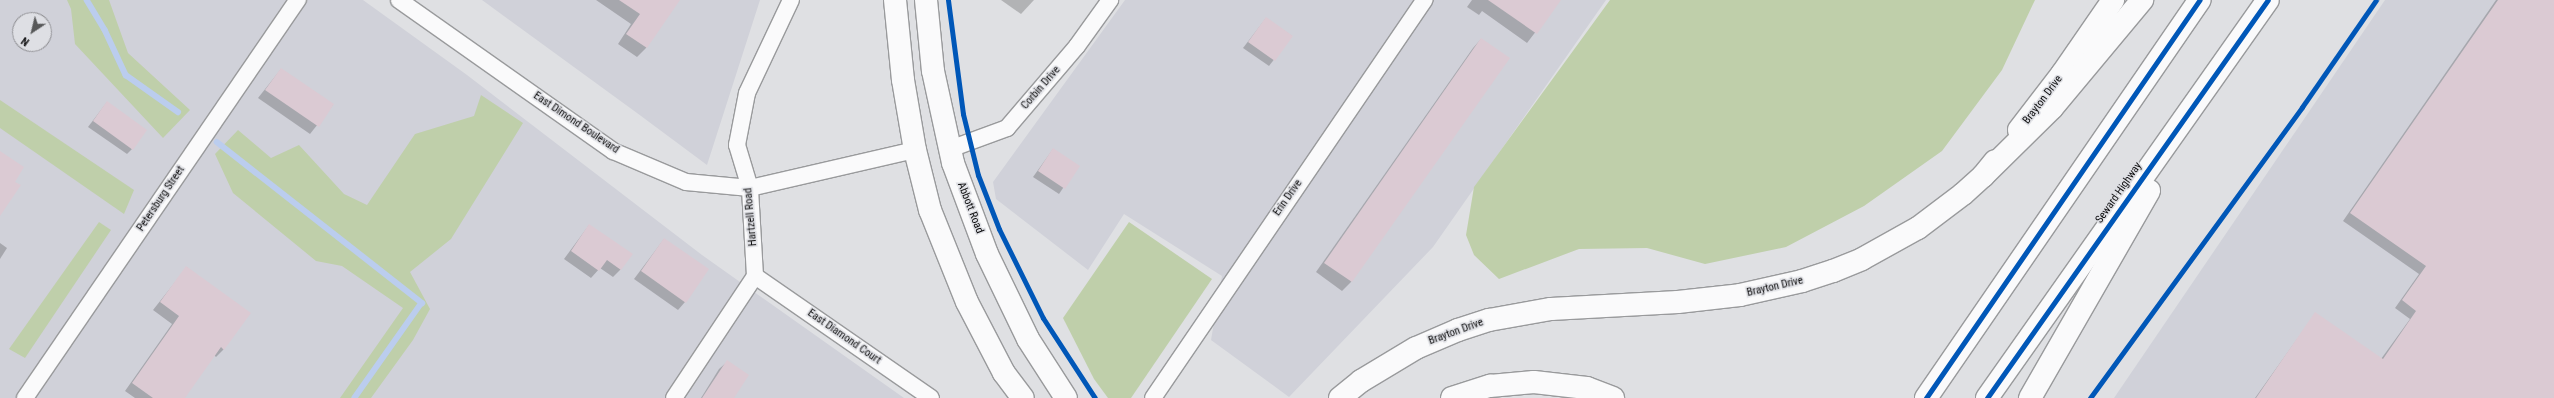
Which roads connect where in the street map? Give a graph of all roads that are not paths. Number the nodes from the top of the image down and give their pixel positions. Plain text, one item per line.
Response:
1 (298, 0) edge
2 (399, 0) edge
3 (791, 0) edge
4 (895, 0) edge
5 (926, 0) edge
6 (1110, 0) edge
7 (1425, 0) edge
8 (2113, 0) edge
9 (2142, 0) edge
10 (2200, 0) edge
11 (2268, 0) edge
12 (2214, 77) junction
13 (950, 149) junction
14 (915, 150) junction
15 (1983, 176) junction
16 (750, 188) junction
17 (755, 276) junction
18 (25, 398) edge
19 (674, 398) edge
20 (931, 398) edge
21 (1023, 398) edge
22 (1066, 398) edge
23 (1153, 398) edge
24 (1340, 398) edge
25 (1452, 398) edge
26 (1613, 398) edge
27 (1926, 398) edge
28 (1987, 398) edge
29 (2030, 398) edge

1 - 18 street, Petersburg Street
2 - 16 street, East Dimond Boulevard
3 - 16 street, Hartzell Road
4 - 14 main road
5 - 13 main road, Abbott Road
6 - 13 street, Corbin Drive
7 - 23 street, Erin Drive
8 - 15 main road, Brayton Drive
9 - 15 main road
10 - 27 main road
11 - 12 main road, Seward Highway
12 - 28 main road, Seward Highway
12 - 29 main road
13 - 14 main road
13 - 22 main road, Abbott Road
14 - 16 street, East Dimond Boulevard
14 - 21 main road
15 - 24 main road, Brayton Drive
16 - 17 street, Hartzell Road
17 - 19 street
17 - 20 street, East Diamond Court
25 - 26 main road

